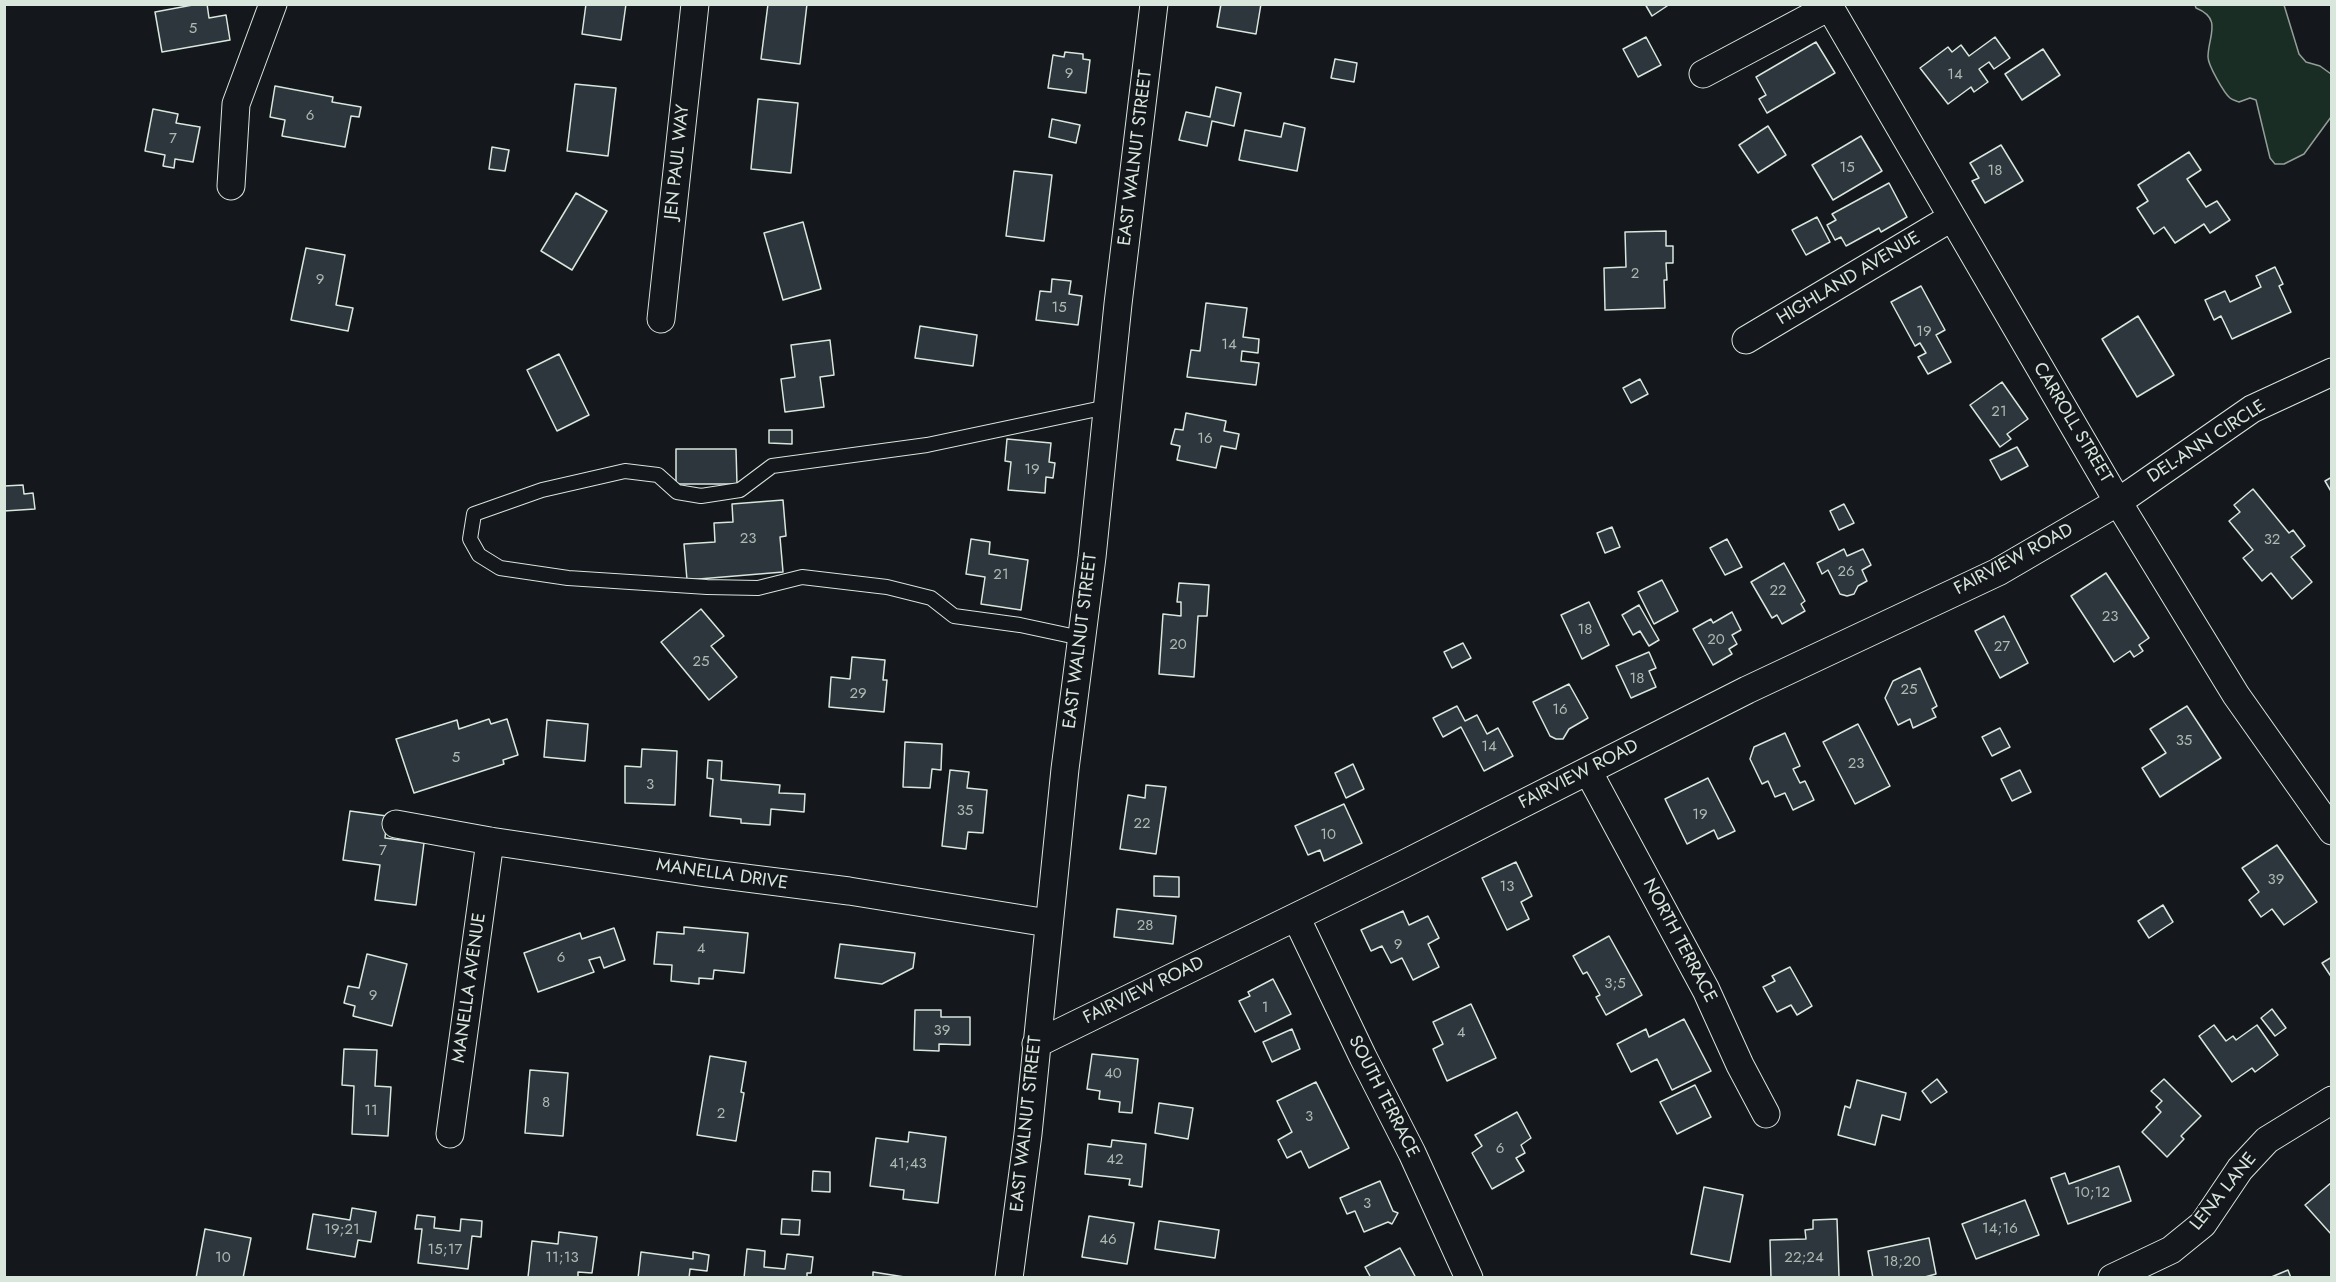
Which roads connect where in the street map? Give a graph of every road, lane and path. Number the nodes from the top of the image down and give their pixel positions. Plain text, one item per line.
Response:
1 (273, 4) edge
2 (695, 4) edge
3 (1154, 4) edge
4 (1829, 6) edge
5 (1703, 74) dead end
6 (231, 186) dead end
7 (1951, 218) junction
8 (661, 319) dead end
9 (1746, 340) dead end
10 (2331, 372) edge
11 (1107, 407) junction
12 (2118, 502) junction
13 (1081, 638) junction
14 (1588, 771) junction
15 (396, 824) dead end
16 (2331, 831) edge
17 (490, 842) junction
18 (1296, 917) junction
19 (1048, 923) junction
20 (1036, 1044) junction
21 (2331, 1100) edge
22 (1766, 1114) dead end
23 (450, 1134) dead end
24 (1009, 1278) edge
25 (1469, 1278) edge
26 (2112, 1278) edge

1 - 6 street
2 - 8 street, JEN PAUL WAY
3 - 11 street, EAST WALNUT STREET
4 - 5 street
4 - 7 street, CARROLL STREET
7 - 9 street, HIGHLAND AVENUE
7 - 12 street, CARROLL STREET
10 - 12 street, DEL-ANN CIRCLE
11 - 13 street, EAST WALNUT STREET
11 - 13 lane
12 - 14 street, FAIRVIEW ROAD
12 - 16 street, CARROLL STREET
13 - 19 street, EAST WALNUT STREET
14 - 18 street, FAIRVIEW ROAD
14 - 22 street, NORTH TERRACE
15 - 17 street, MANELLA DRIVE
17 - 19 street, MANELLA DRIVE
17 - 23 street, MANELLA AVENUE
18 - 20 street, FAIRVIEW ROAD
18 - 25 street, SOUTH TERRACE
19 - 20 street, EAST WALNUT STREET
20 - 24 street, EAST WALNUT STREET
21 - 26 street, LENA LANE

